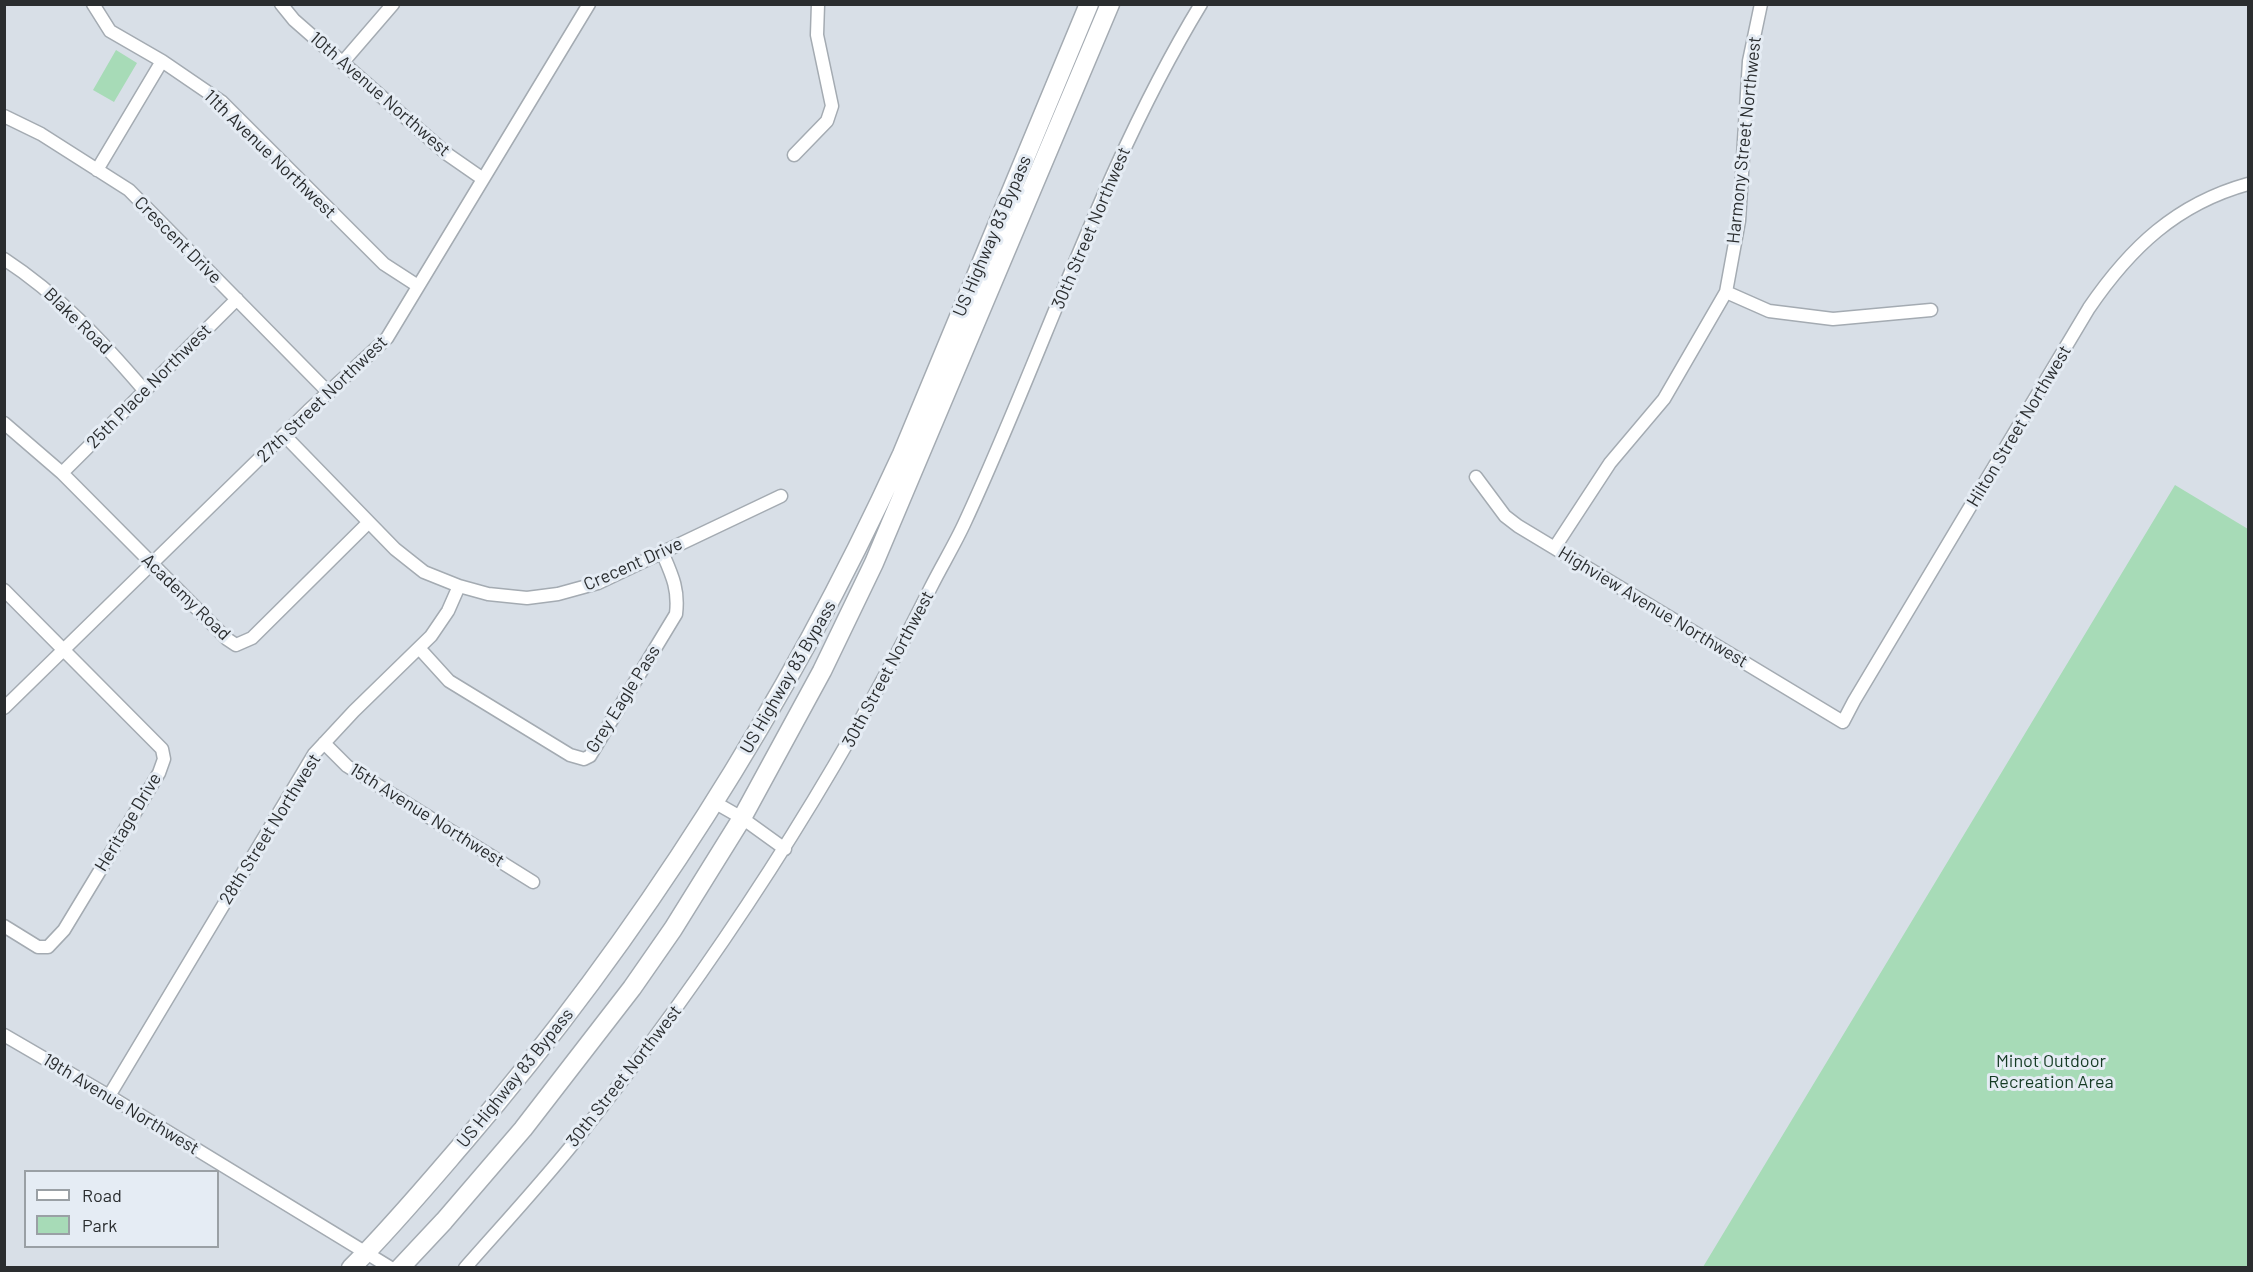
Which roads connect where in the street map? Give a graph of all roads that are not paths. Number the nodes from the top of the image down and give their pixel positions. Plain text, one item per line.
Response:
1 (93, 4) edge
2 (281, 4) edge
3 (393, 4) edge
4 (589, 4) edge
5 (818, 4) edge
6 (1089, 4) edge
7 (1110, 4) edge
8 (1201, 4) edge
9 (1761, 4) edge
10 (162, 61) junction
11 (343, 62) junction
12 (4, 116) edge
13 (794, 155) dead end
14 (97, 170) junction
15 (483, 179) junction
16 (2248, 184) edge
17 (4, 259) edge
18 (418, 286) junction
19 (1726, 292) junction
20 (237, 299) junction
21 (1930, 310) dead end
22 (144, 390) junction
23 (329, 393) junction
24 (4, 423) edge
25 (284, 435) junction
26 (62, 473) junction
27 (1476, 477) dead end
28 (781, 496) dead end
29 (368, 523) junction
30 (1555, 547) junction
31 (662, 552) junction
32 (151, 565) junction
33 (459, 586) junction
34 (4, 590) edge
35 (419, 648) junction
36 (64, 650) junction
37 (4, 708) edge
38 (1843, 722) joint
39 (324, 743) junction
40 (714, 802) junction
41 (742, 818) junction
42 (785, 849) junction
43 (533, 882) dead end
44 (4, 926) edge
45 (4, 1035) edge
46 (110, 1096) junction
47 (366, 1252) junction
48 (351, 1268) edge
49 (391, 1268) edge
50 (399, 1268) edge
51 (465, 1268) edge

1 - 10 street, 11th Avenue Northwest
2 - 11 street, 10th Avenue Northwest
3 - 11 street
4 - 15 street, 27th Street Northwest
5 - 13 street
6 - 40 highway, US Highway 83 Bypass
7 - 41 highway, US Highway 83 Bypass
8 - 42 street, 30th Street Northwest
9 - 19 street, Harmony Street Northwest
10 - 14 street
10 - 18 street, 11th Avenue Northwest
11 - 15 street, 10th Avenue Northwest
12 - 14 street, Crescent Drive
14 - 20 street, Crescent Drive
15 - 18 street, 27th Street Northwest
16 - 38 street, Hilton Street Northwest
17 - 22 street, Blake Road
18 - 23 street, 27th Street Northwest
19 - 21 street
19 - 30 street, Harmony Street Northwest
20 - 22 street, 25th Place Northwest
20 - 23 street, Crescent Drive
22 - 26 street, 25th Place Northwest
23 - 25 street, 27th Street Northwest
24 - 26 street, Academy Road
25 - 29 street, Crecent Drive
25 - 32 street, 27th Street Northwest
26 - 32 street, Academy Road
27 - 30 street, Highview Avenue Northwest
28 - 31 street, Crecent Drive
29 - 32 street, Academy Road
29 - 33 street, Crecent Drive
30 - 38 street, Highview Avenue Northwest
31 - 33 street, Crecent Drive
31 - 35 street, Grey Eagle Pass
32 - 36 street, 27th Street Northwest
33 - 35 street, 28th Street Northwest
34 - 36 street, Heritage Drive
35 - 39 street, 28th Street Northwest
36 - 37 street, 27th Street Northwest
36 - 44 street, Heritage Drive
39 - 43 street, 15th Avenue Northwest
39 - 46 street, 28th Street Northwest
40 - 41 street
40 - 47 highway, US Highway 83 Bypass
41 - 42 street
41 - 50 highway, US Highway 83 Bypass
42 - 51 street, 30th Street Northwest
45 - 46 street, 19th Avenue Northwest
46 - 47 street, 19th Avenue Northwest
47 - 48 highway, US Highway 83 Bypass
47 - 49 street, 19th Avenue Northwest

